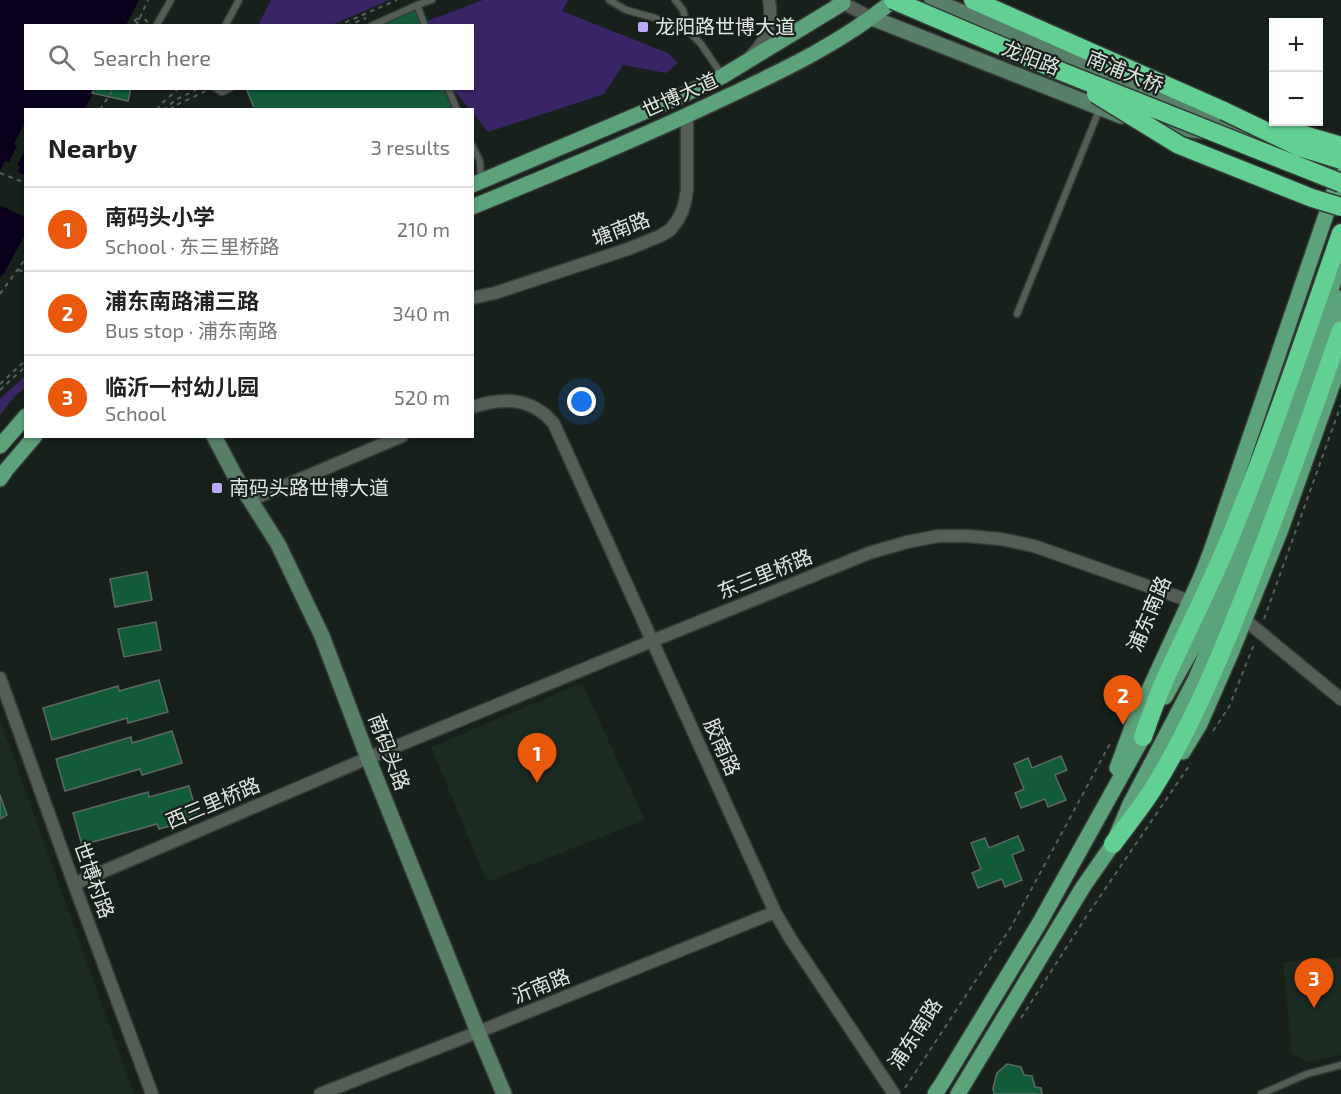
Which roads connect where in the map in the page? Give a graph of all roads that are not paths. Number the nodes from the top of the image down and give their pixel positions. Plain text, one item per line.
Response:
1 (171, 0) edge
2 (239, 0) edge
3 (432, 0) edge
4 (609, 0) edge
5 (675, 0) edge
6 (769, 0) edge
7 (893, 0) edge
8 (932, 0) edge
9 (973, 0) edge
10 (842, 1) edge
11 (417, 4) junction
12 (872, 18) junction
13 (157, 24) edge
14 (226, 24) edge
15 (375, 24) edge
16 (424, 24) edge
17 (689, 32) junction
18 (1050, 67) junction
19 (723, 76) junction
20 (449, 90) edge
21 (456, 108) edge
22 (1100, 108) junction
23 (1224, 111) junction
24 (687, 116) junction
25 (1251, 138) junction
26 (1341, 146) edge
27 (474, 149) edge
28 (1341, 172) edge
29 (477, 183) edge
30 (474, 206) edge
31 (1341, 207) edge
32 (1341, 233) edge
33 (1341, 261) edge
34 (474, 298) edge
35 (1341, 298) edge
36 (1017, 314) dead end
37 (1341, 330) edge
38 (1341, 361) edge
39 (474, 405) edge
40 (24, 418) edge
41 (33, 438) edge
42 (215, 438) edge
43 (397, 438) edge
44 (0, 446) edge
45 (0, 479) edge
46 (251, 500) junction
47 (1190, 601) junction
48 (1244, 619) junction
49 (652, 641) junction
50 (0, 678) edge
51 (1341, 699) edge
52 (1143, 737) junction
53 (368, 758) junction
54 (1101, 811) junction
55 (1113, 844) junction
56 (74, 884) junction
57 (1083, 887) junction
58 (775, 912) junction
59 (478, 1032) junction
60 (1341, 1065) edge
61 (892, 1093) edge
62 (153, 1094) edge
63 (320, 1094) edge
64 (504, 1094) edge
65 (935, 1094) edge
66 (958, 1094) edge
67 (1261, 1094) edge

1 - 13 lane
2 - 14 lane
3 - 11 lane
4 - 17 lane
5 - 17 lane
6 - 19 street
7 - 12 main road, 世博大道
7 - 18 highway, 南浦大桥, bridge
8 - 25 main road, 龙阳路
9 - 23 highway, 南浦大桥
10 - 12 street, 龙阳路
10 - 19 main road, 世博大道
11 - 15 lane
11 - 16 lane
12 - 22 main road, 龙阳路
12 - 24 main road, 世博大道
17 - 19 lane
18 - 28 highway, 南浦大桥, bridge
18 - 31 highway, bridge
19 - 29 main road, 世博大道
20 - 21 lane
22 - 25 main road, 龙阳路
22 - 36 lane
23 - 26 highway, bridge
23 - 28 highway, 南浦大桥, bridge
24 - 30 main road, 世博大道
24 - 34 street, 塘南路
25 - 28 main road, 龙阳路
27 - 29 lane
28 - 47 main road, 浦东南路
32 - 52 highway
33 - 52 main road, 浦东南路
35 - 55 main road
37 - 55 highway
38 - 48 main road
39 - 49 street, 胶南路
40 - 44 main road
41 - 45 main road
42 - 46 main road, 南码头路
43 - 46 street
46 - 53 main road, 南码头路
47 - 49 street, 东三里桥路
47 - 54 main road, 浦东南路
48 - 51 street
48 - 57 main road
49 - 53 street, 东三里桥路
49 - 58 street, 胶南路
50 - 56 street, 世博村路
52 - 54 main road, 浦东南路
53 - 56 street, 西三里桥路
53 - 59 main road, 南码头路
54 - 65 main road, 浦东南路
55 - 57 main road
56 - 62 street, 世博村路
57 - 66 main road
58 - 59 street, 沂南路
58 - 61 street, 胶南路
59 - 63 street, 沂南路
59 - 64 main road, 南码头路
60 - 67 lane

